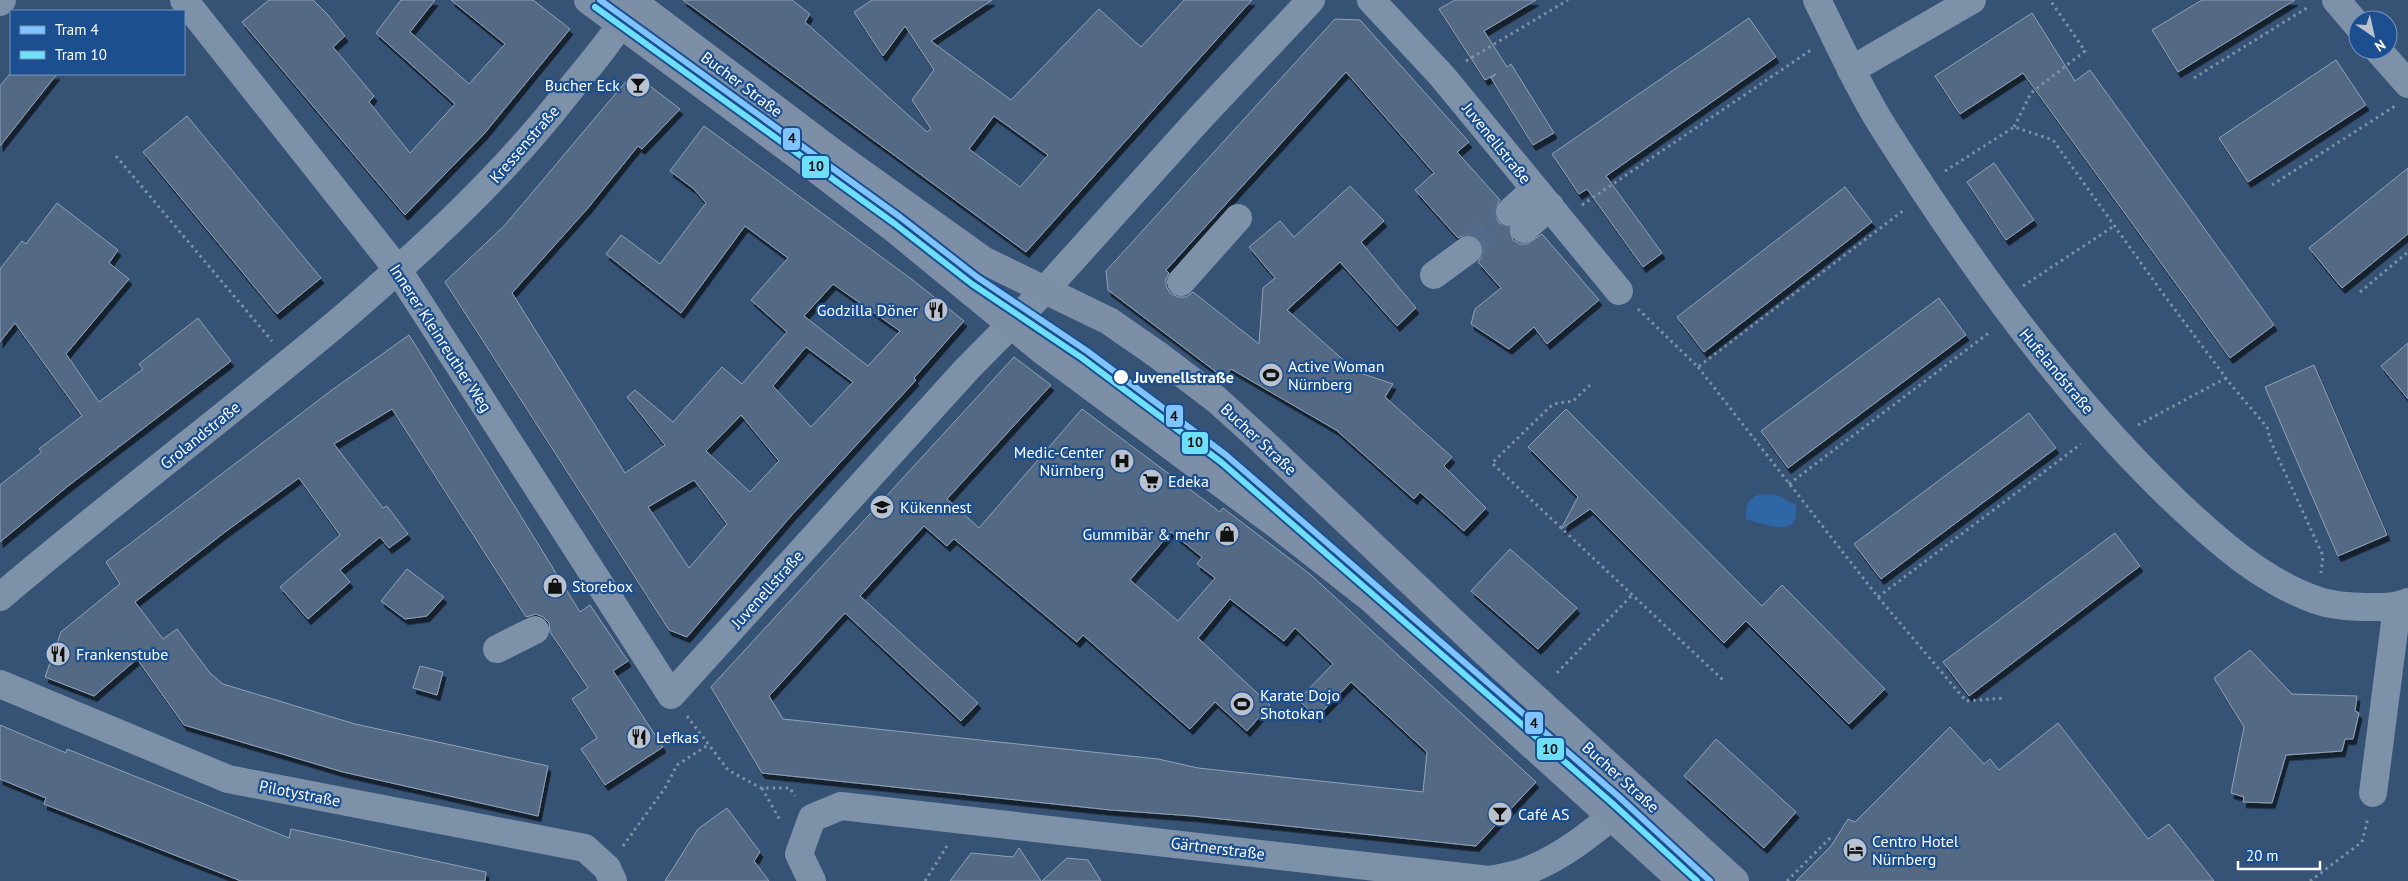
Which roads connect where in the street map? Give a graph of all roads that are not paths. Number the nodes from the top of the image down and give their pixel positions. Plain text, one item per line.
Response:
1 (184, 0) edge
2 (588, 0) edge
3 (1312, 0) edge
4 (1371, 0) edge
5 (1817, 0) edge
6 (1972, 0) edge
7 (2323, 3) edge
8 (624, 8) edge
9 (2348, 19) edge
10 (2384, 60) edge
11 (1851, 70) junction
12 (2404, 94) edge
13 (1548, 205) junction
14 (1238, 218) dead end
15 (1517, 220) tunnel mouth
16 (1468, 250) tunnel mouth
17 (398, 270) junction
18 (1434, 275) dead end
19 (1181, 282) dead end
20 (1045, 290) junction
21 (1619, 291) road end
22 (1009, 325) junction
23 (0, 597) edge
24 (2402, 605) edge
25 (535, 630) dead end
26 (496, 649) dead end
27 (0, 684) edge
28 (671, 695) joint
29 (1639, 794) junction
30 (2371, 803) road end
31 (1612, 818) junction
32 (1367, 873) edge
33 (610, 875) edge
34 (812, 881) edge
35 (1681, 881) edge
36 (1735, 881) edge

1 - 17 street, Innerer Kleinreuther Weg
2 - 8 main road, Bucher Straße
3 - 20 street, Juvenellstraße
4 - 13 street, Juvenellstraße
5 - 11 street, Hufelandstraße
6 - 11 street
7 - 9 street
8 - 17 street, Kressenstraße
8 - 20 main road, Bucher Straße
8 - 22 main road, Bucher Straße
10 - 12 street
11 - 24 street, Hufelandstraße
13 - 15 street
13 - 21 street, Juvenellstraße
14 - 19 street
16 - 18 street
17 - 23 street, Grolandstraße
17 - 28 street, Innerer Kleinreuther Weg
20 - 22 street, Juvenellstraße
20 - 29 main road, Bucher Straße
22 - 28 street, Juvenellstraße
22 - 31 main road, Bucher Straße
24 - 30 street
25 - 26 street
27 - 33 street, Pilotystraße
29 - 31 street, Gärtnerstraße
29 - 36 main road, Bucher Straße
31 - 32 street, Gärtnerstraße
31 - 35 main road, Bucher Straße
32 - 34 street, Gärtnerstraße

